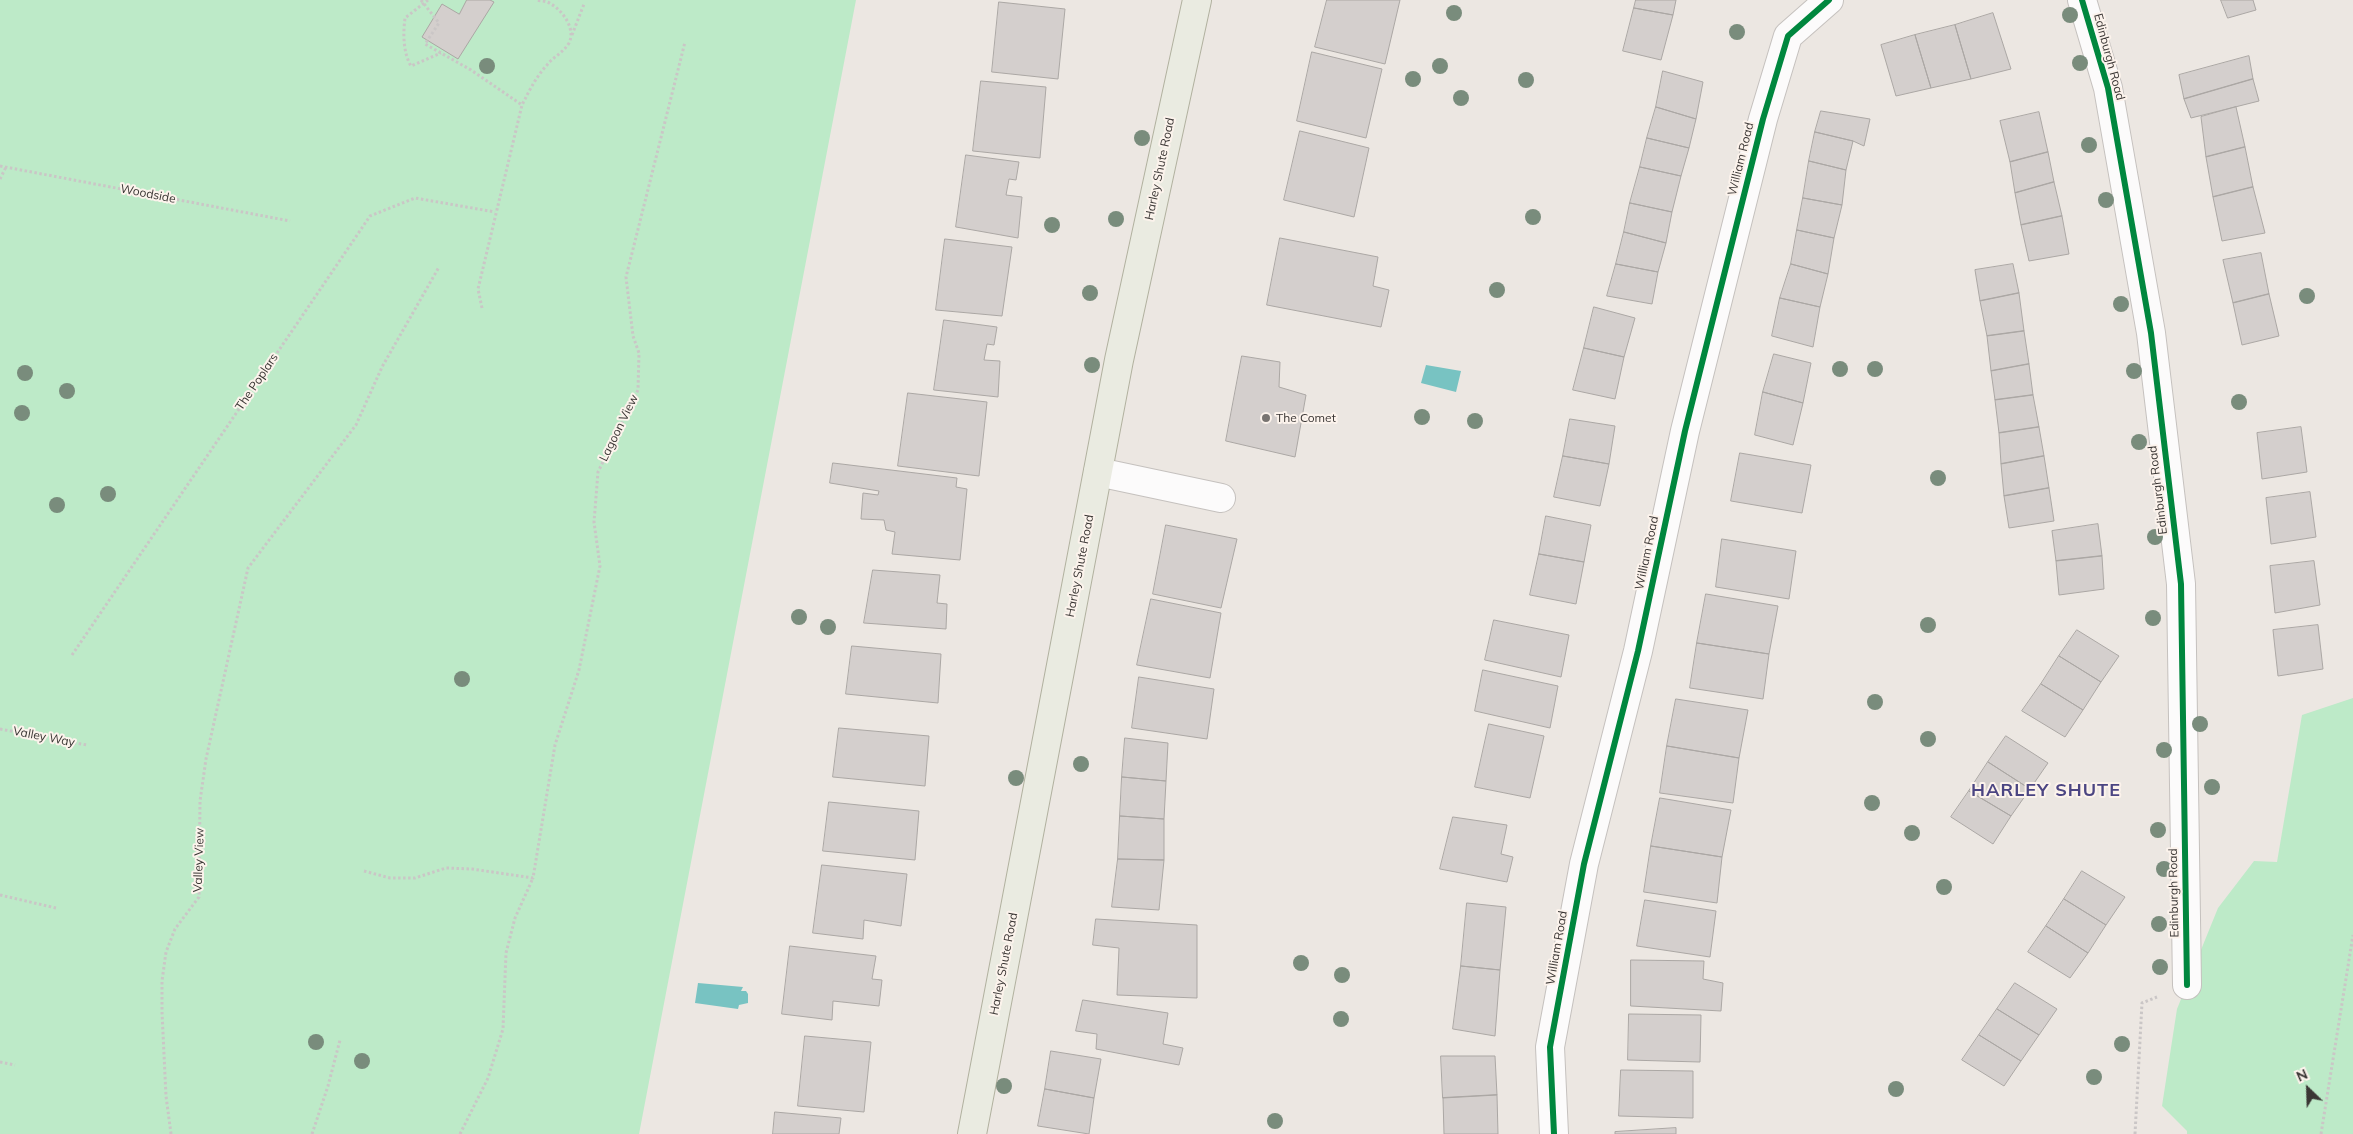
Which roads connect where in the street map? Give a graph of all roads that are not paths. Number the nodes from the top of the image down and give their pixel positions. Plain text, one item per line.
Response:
1 (1197, 0) edge
2 (1829, 0) edge
3 (2082, 0) edge
4 (1098, 472) junction
5 (1220, 498) dead end
6 (2187, 984) road end
7 (972, 1134) edge
8 (1554, 1134) edge

1 - 4 main road, Harley Shute Road
2 - 8 street, William Road
3 - 6 street, Edinburgh Road
4 - 5 street
4 - 7 main road, Harley Shute Road

